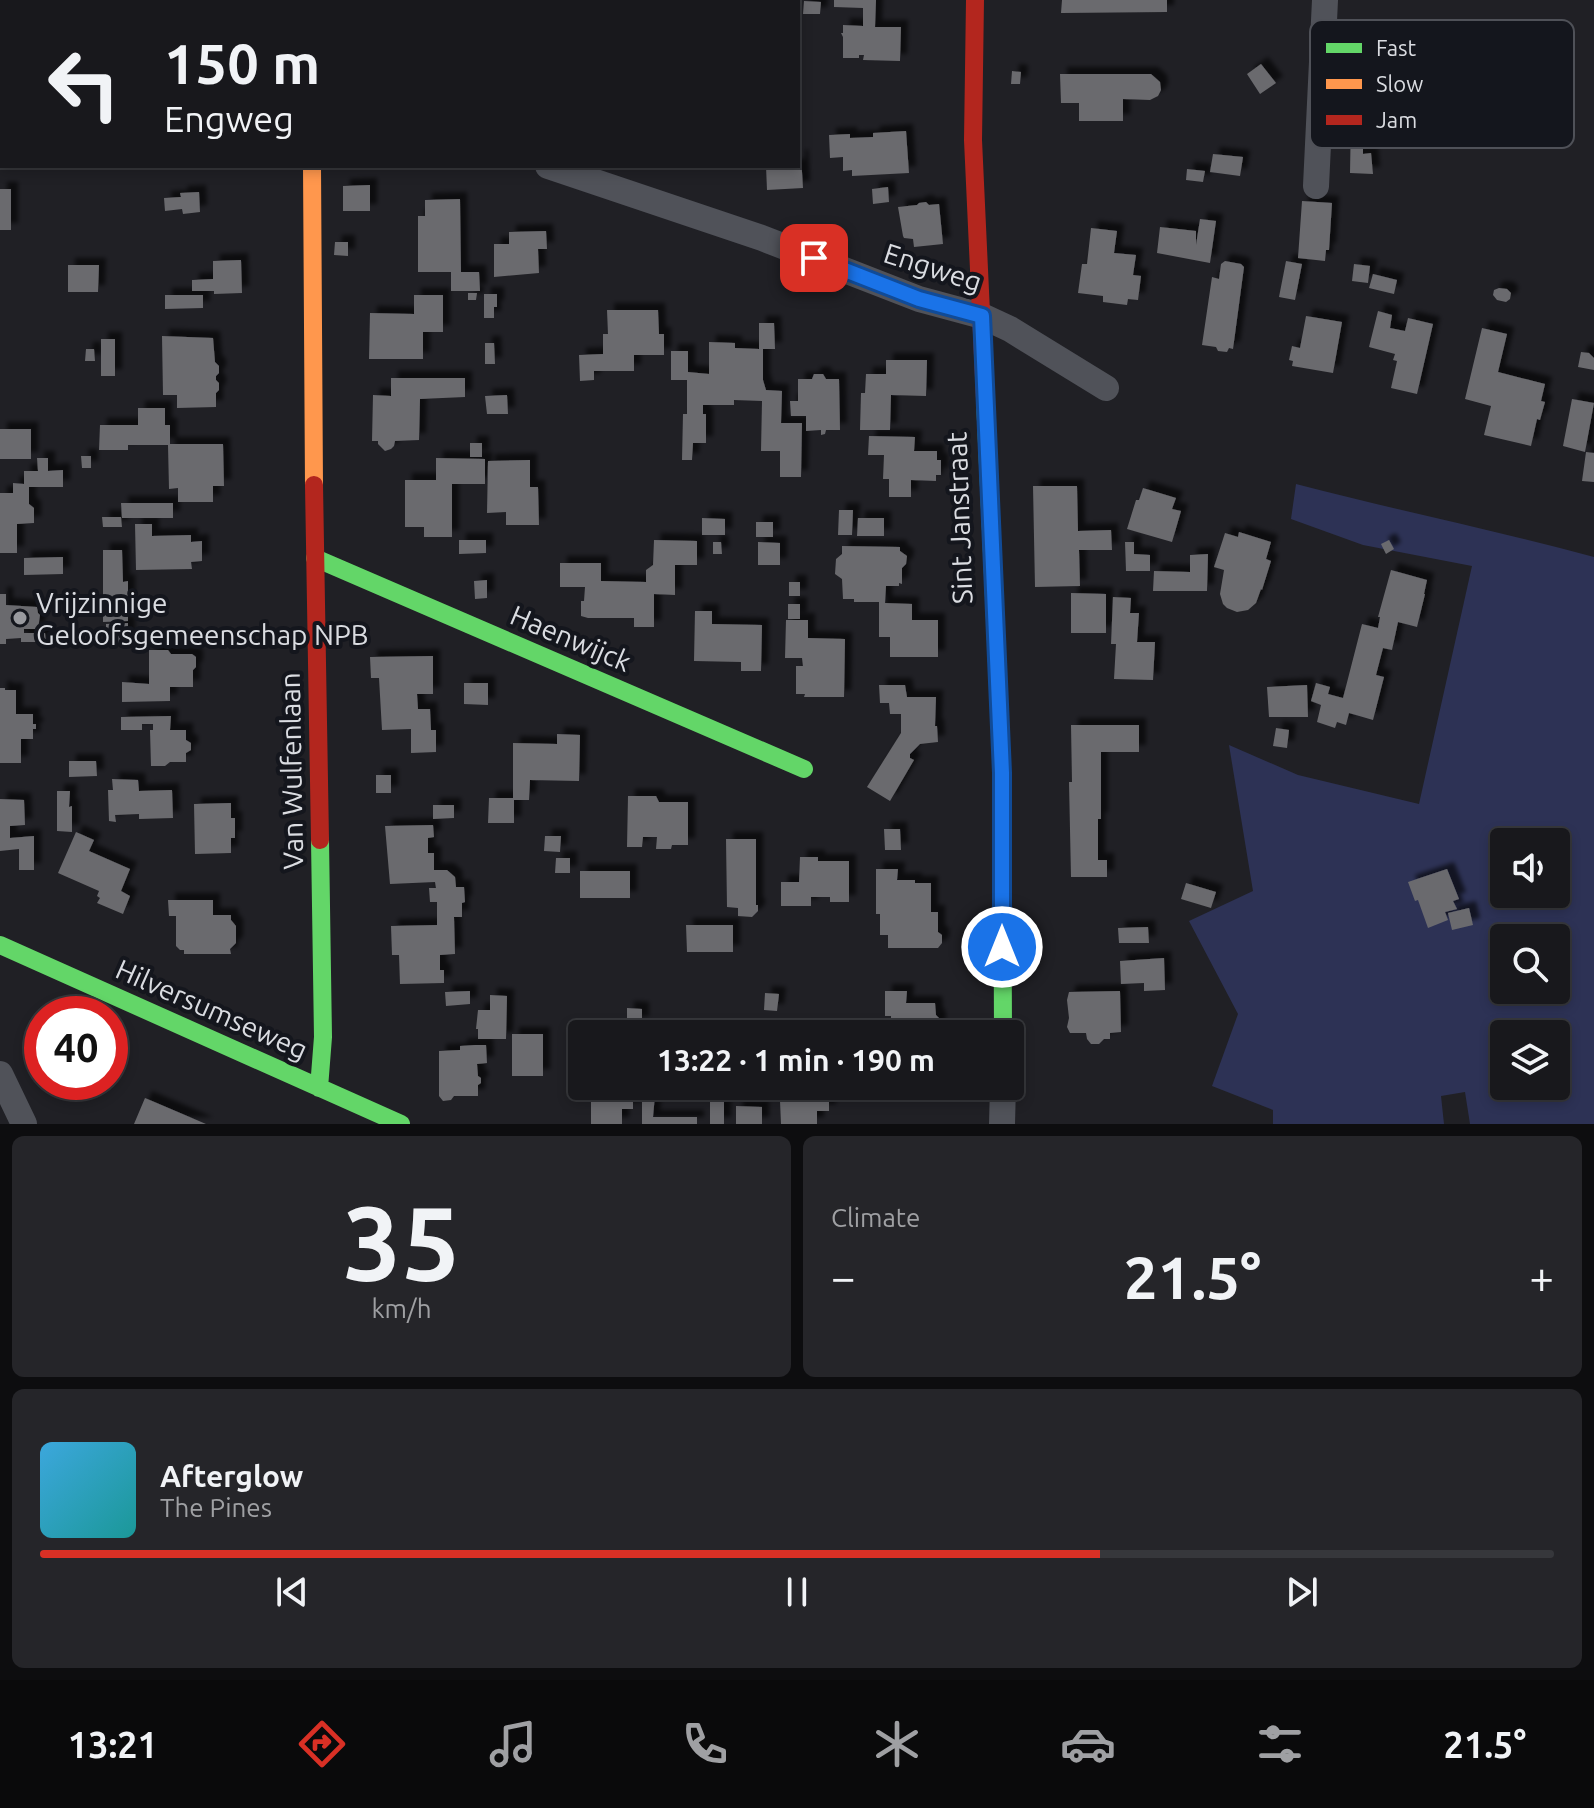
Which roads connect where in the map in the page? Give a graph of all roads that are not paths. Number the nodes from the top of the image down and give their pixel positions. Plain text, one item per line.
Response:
1 (975, 0) edge
2 (1325, 0) edge
3 (1324, 20) edge
4 (1318, 148) edge
5 (312, 168) edge
6 (554, 168) edge
7 (1316, 186) dead end
8 (982, 316) junction
9 (1106, 388) dead end
10 (315, 558) junction
11 (804, 769) dead end
12 (0, 945) edge
13 (1003, 1020) edge
14 (0, 1074) edge
15 (319, 1088) junction
16 (1003, 1100) edge
17 (24, 1124) edge
18 (401, 1124) edge
19 (1002, 1124) edge

1 - 8 street, Sint Janstraat
2 - 3 street
4 - 7 street
5 - 10 street, Van Wulfenlaan
6 - 8 street, Engweg
8 - 9 street, Engweg
8 - 13 street, Sint Janstraat
10 - 11 street, Haenwijck
10 - 15 street, Van Wulfenlaan
12 - 15 street, Hilversumseweg
14 - 17 street
15 - 18 street, Hilversumseweg
16 - 19 street

